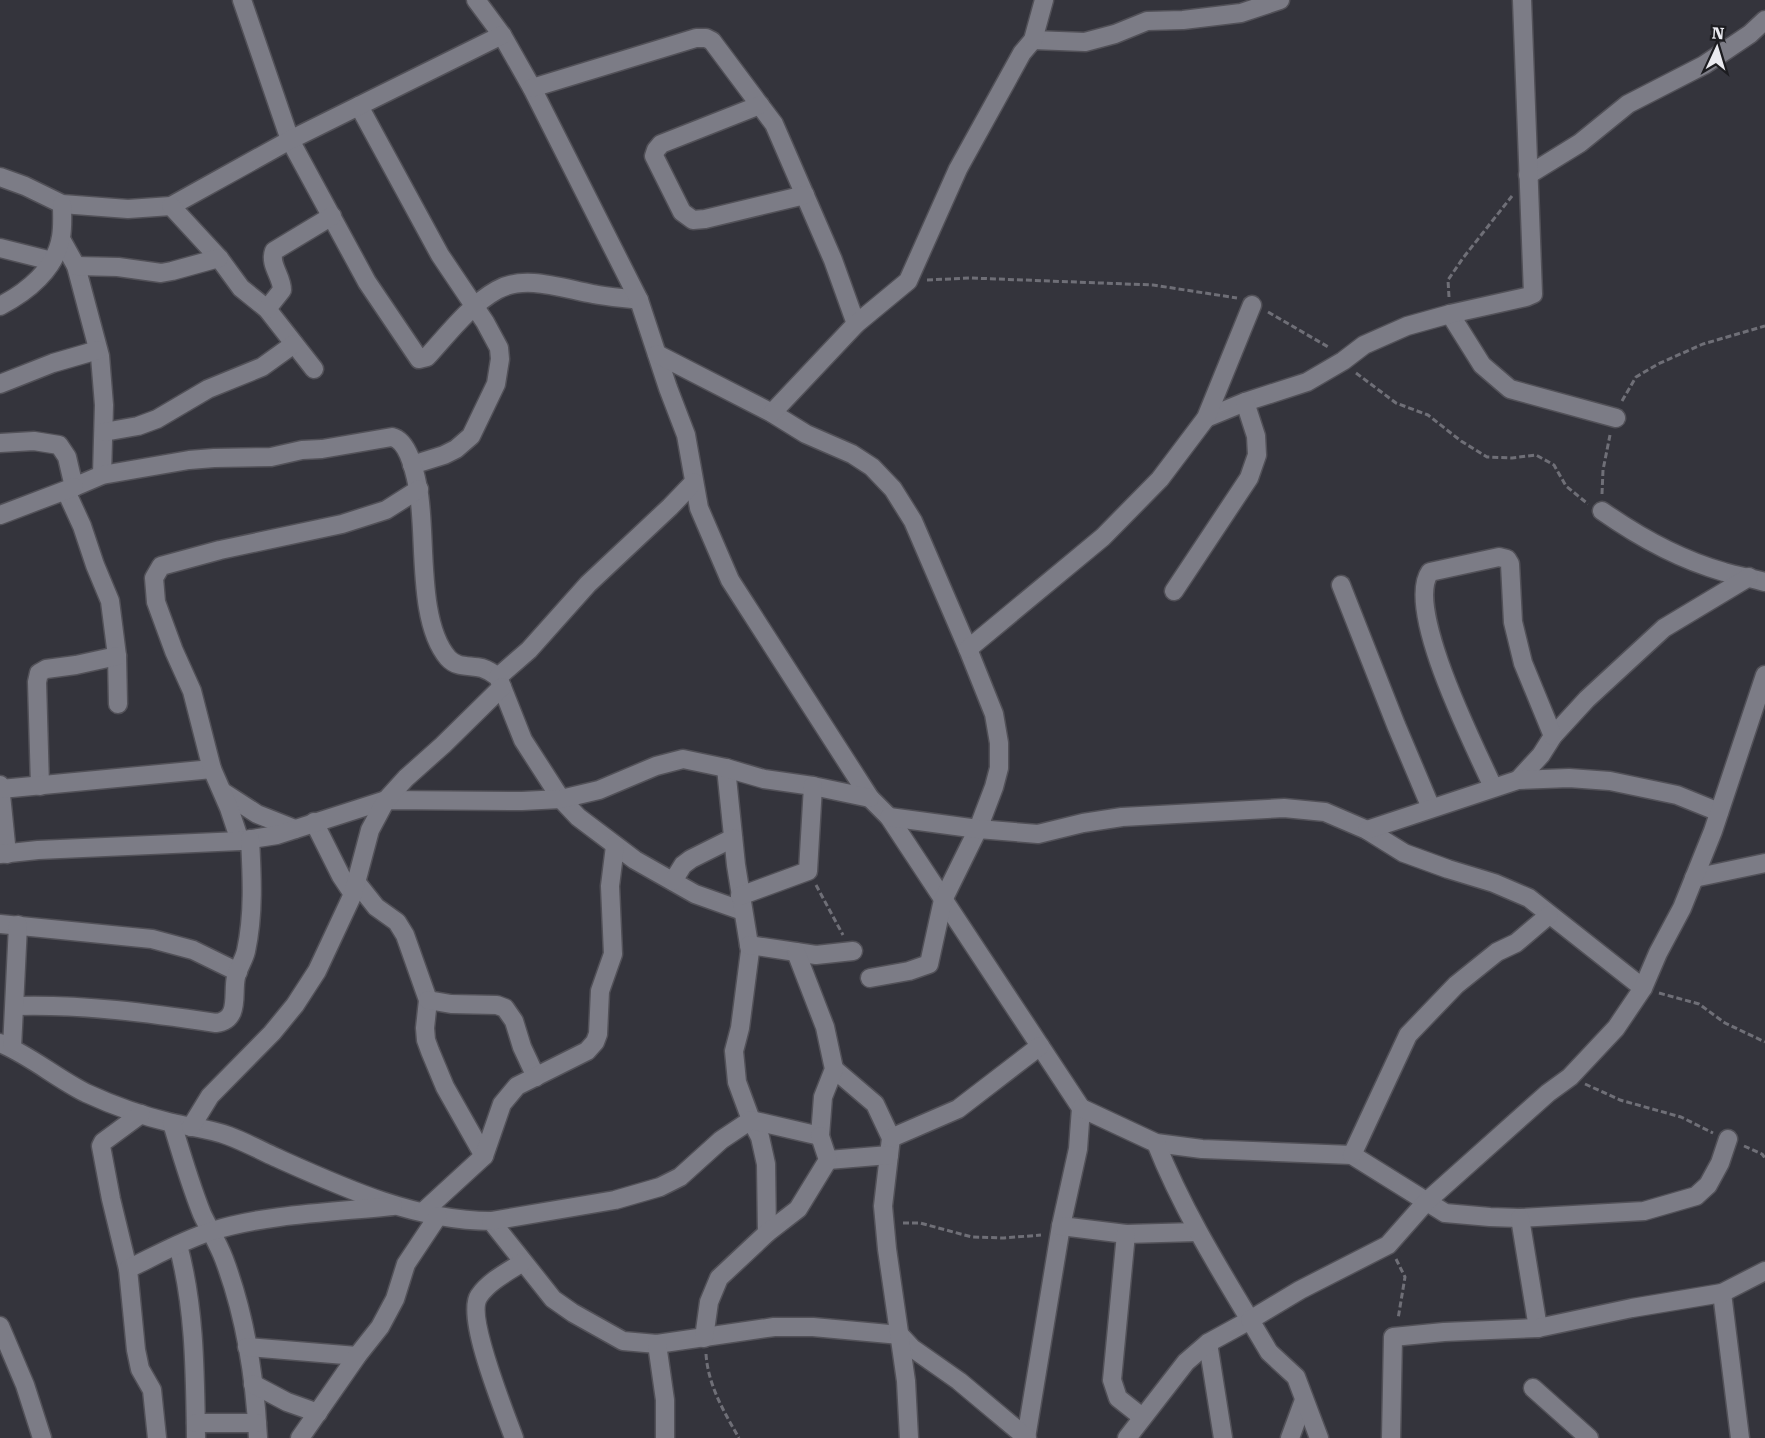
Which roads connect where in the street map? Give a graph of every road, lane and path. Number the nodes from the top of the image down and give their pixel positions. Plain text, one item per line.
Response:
1 (242, 0) edge
2 (476, 0) edge
3 (1044, 0) edge
4 (1280, 0) edge
5 (1522, 0) edge
6 (1765, 20) edge
7 (502, 35) junction
8 (1033, 40) junction
9 (532, 88) junction
10 (760, 105) junction
11 (359, 106) junction
12 (290, 140) junction
13 (1528, 175) junction
14 (0, 177) edge
15 (805, 195) junction
16 (62, 204) junction
17 (171, 206) junction
18 (332, 216) junction
19 (61, 239) junction
20 (0, 248) edge
21 (219, 258) junction
22 (52, 261) junction
23 (76, 266) junction
24 (908, 281) junction
25 (639, 300) junction
26 (1252, 305) junction
27 (0, 306) edge
28 (474, 307) junction
29 (267, 309) junction
30 (1450, 314) junction
31 (856, 324) junction
32 (1765, 326) edge
33 (294, 344) junction
34 (98, 350) junction
35 (657, 354) junction
36 (1343, 361) junction
37 (314, 369) dead end
38 (0, 384) edge
39 (1245, 402) junction
40 (772, 412) junction
41 (1206, 418) junction
42 (1616, 418) junction
43 (104, 432) junction
44 (0, 443) edge
45 (412, 465) junction
46 (102, 476) junction
47 (693, 482) junction
48 (70, 489) junction
49 (418, 489) junction
50 (1602, 511) junction
51 (0, 516) edge
52 (1757, 580) edge
53 (1341, 585) dead end
54 (1174, 591) dead end
55 (968, 649) junction
56 (117, 656) junction
57 (1765, 675) edge
58 (500, 682) junction
59 (118, 704) dead end
60 (1553, 736) junction
61 (726, 768) junction
62 (212, 769) junction
63 (1518, 780) junction
64 (40, 786) junction
65 (813, 786) junction
66 (0, 787) edge
67 (1493, 787) junction
68 (223, 792) junction
69 (870, 798) junction
70 (561, 799) junction
71 (386, 800) junction
72 (1431, 808) junction
73 (1719, 812) junction
74 (889, 817) junction
75 (314, 822) junction
76 (295, 829) junction
77 (978, 829) junction
78 (1367, 830) junction
79 (733, 838) junction
80 (245, 840) junction
81 (615, 846) junction
82 (4, 854) edge
83 (1765, 863) edge
84 (808, 871) junction
85 (1694, 878) junction
86 (673, 881) junction
87 (355, 888) junction
88 (943, 900) junction
89 (742, 903) junction
90 (1549, 915) junction
91 (9, 925) edge
92 (749, 945) junction
93 (853, 951) joint
94 (796, 952) junction
95 (237, 972) junction
96 (870, 978) dead end
97 (1643, 988) junction
98 (429, 1000) junction
99 (15, 1006) junction
100 (1765, 1042) edge
101 (6, 1046) edge
102 (1040, 1046) junction
103 (834, 1069) junction
104 (536, 1077) junction
105 (1570, 1077) junction
106 (1081, 1108) junction
107 (141, 1114) junction
108 (751, 1120) junction
109 (172, 1123) junction
110 (191, 1127) junction
111 (820, 1136) junction
112 (1728, 1139) junction
113 (1156, 1143) junction
114 (890, 1146) junction
115 (1352, 1155) junction
116 (484, 1156) junction
117 (1765, 1158) edge
118 (828, 1160) junction
119 (1426, 1202) junction
120 (401, 1206) junction
121 (430, 1214) junction
122 (1520, 1218) junction
123 (491, 1221) junction
124 (886, 1223) junction
125 (1061, 1226) junction
126 (211, 1231) junction
127 (1197, 1232) junction
128 (767, 1233) junction
129 (1126, 1234) junction
130 (178, 1245) junction
131 (1388, 1245) junction
132 (523, 1262) junction
133 (128, 1269) junction
134 (1765, 1271) edge
135 (1722, 1293) junction
136 (1250, 1320) junction
137 (0, 1326) edge
138 (1538, 1328) junction
139 (900, 1335) junction
140 (1393, 1337) junction
141 (704, 1338) junction
142 (1208, 1343) junction
143 (657, 1344) junction
144 (247, 1347) junction
145 (357, 1356) junction
146 (253, 1384) junction
147 (1533, 1388) dead end
148 (1304, 1400) junction
149 (318, 1413) junction
150 (1142, 1417) junction
151 (257, 1430) edge
152 (196, 1431) edge
153 (42, 1438) edge
154 (157, 1438) edge
155 (300, 1438) edge
156 (514, 1438) edge
157 (665, 1438) edge
158 (739, 1438) edge
159 (909, 1438) edge
160 (1027, 1438) edge
161 (1127, 1438) edge
162 (1223, 1438) edge
163 (1290, 1438) edge
164 (1319, 1438) edge
165 (1391, 1438) edge
166 (1588, 1438) edge
167 (1740, 1438) edge

1 - 12 street
2 - 7 street
3 - 8 street
4 - 8 street
5 - 13 street
6 - 13 street
7 - 9 street
7 - 11 street
8 - 24 street
9 - 10 street
9 - 25 street
10 - 15 street
10 - 15 street
11 - 12 street
11 - 28 street
12 - 17 street
12 - 18 street
13 - 30 path
13 - 30 street
14 - 16 street
15 - 31 street
16 - 17 street
16 - 19 street
17 - 21 street
18 - 28 street
18 - 29 street
19 - 22 street
19 - 23 street
20 - 22 street
21 - 23 street
21 - 29 street
22 - 27 street
23 - 34 street
24 - 26 path
24 - 31 street
25 - 28 street
25 - 35 street
26 - 36 path
26 - 41 street
28 - 45 street
29 - 33 street
30 - 36 street
30 - 42 street
31 - 40 street
32 - 42 path
33 - 37 street
33 - 43 street
34 - 38 street
34 - 43 street
35 - 40 street
35 - 47 street
36 - 39 street
36 - 50 path
39 - 41 street
39 - 54 street
40 - 55 street
41 - 55 street
42 - 50 path
43 - 46 street
44 - 48 street
45 - 46 street
45 - 49 street
46 - 48 street
47 - 58 street
47 - 69 street
48 - 51 street
48 - 56 street
49 - 58 street
49 - 62 street
50 - 52 street
52 - 60 street
53 - 72 street
55 - 77 street
56 - 59 street
56 - 64 street
57 - 73 street
58 - 70 street
58 - 71 street
60 - 63 street
60 - 67 street
61 - 65 street
61 - 70 street
61 - 79 street
62 - 64 street
62 - 68 street
63 - 67 street
63 - 73 street
64 - 66 street
65 - 69 street
65 - 84 street
66 - 82 street
67 - 72 street
68 - 76 street
68 - 80 street
69 - 74 street
70 - 71 street
70 - 81 street
71 - 75 street
71 - 87 street
72 - 78 street
73 - 85 street
74 - 77 street
74 - 88 street
75 - 76 street
75 - 87 street
76 - 80 street
77 - 78 street
77 - 88 street
78 - 90 street
79 - 86 street
79 - 89 street
80 - 82 street
80 - 95 street
81 - 86 street
81 - 104 street
83 - 85 street
84 - 89 street
84 - 93 path
85 - 97 street
86 - 89 street
87 - 98 street
87 - 110 street
88 - 96 street
88 - 102 street
89 - 92 street
90 - 97 street
90 - 115 street
91 - 95 street
91 - 99 street
92 - 94 street
92 - 108 street
93 - 94 street
94 - 103 street
95 - 99 street
97 - 100 path
97 - 105 street
98 - 104 street
98 - 116 street
99 - 101 street
101 - 107 street
102 - 106 street
102 - 114 street
103 - 111 street
103 - 114 street
104 - 116 street
105 - 112 path
105 - 119 street
106 - 113 street
106 - 125 street
107 - 109 street
107 - 133 street
108 - 111 street
108 - 123 street
108 - 128 street
109 - 110 street
109 - 126 street
110 - 120 street
111 - 118 street
112 - 117 path
112 - 122 street
113 - 115 street
113 - 127 street
114 - 118 street
114 - 124 street
115 - 119 street
116 - 121 street
118 - 128 street
119 - 122 street
119 - 131 street
120 - 121 street
120 - 126 street
121 - 123 street
121 - 145 street
122 - 138 street
123 - 132 street
124 - 125 path
124 - 139 street
125 - 129 street
125 - 160 street
126 - 130 street
126 - 144 street
127 - 129 street
127 - 136 street
128 - 141 street
129 - 150 street
130 - 133 street
130 - 152 street
131 - 136 street
131 - 140 path
132 - 143 street
132 - 156 street
133 - 154 street
134 - 135 street
135 - 138 street
135 - 167 street
136 - 142 street
136 - 148 street
137 - 153 street
138 - 140 street
139 - 141 street
139 - 159 street
139 - 160 street
140 - 165 street
141 - 143 street
141 - 158 path
142 - 150 street
142 - 162 street
143 - 157 street
144 - 145 street
144 - 146 street
145 - 149 street
146 - 149 street
146 - 151 street
147 - 166 street
148 - 163 street
148 - 164 street
149 - 155 street
150 - 161 street
151 - 152 street

